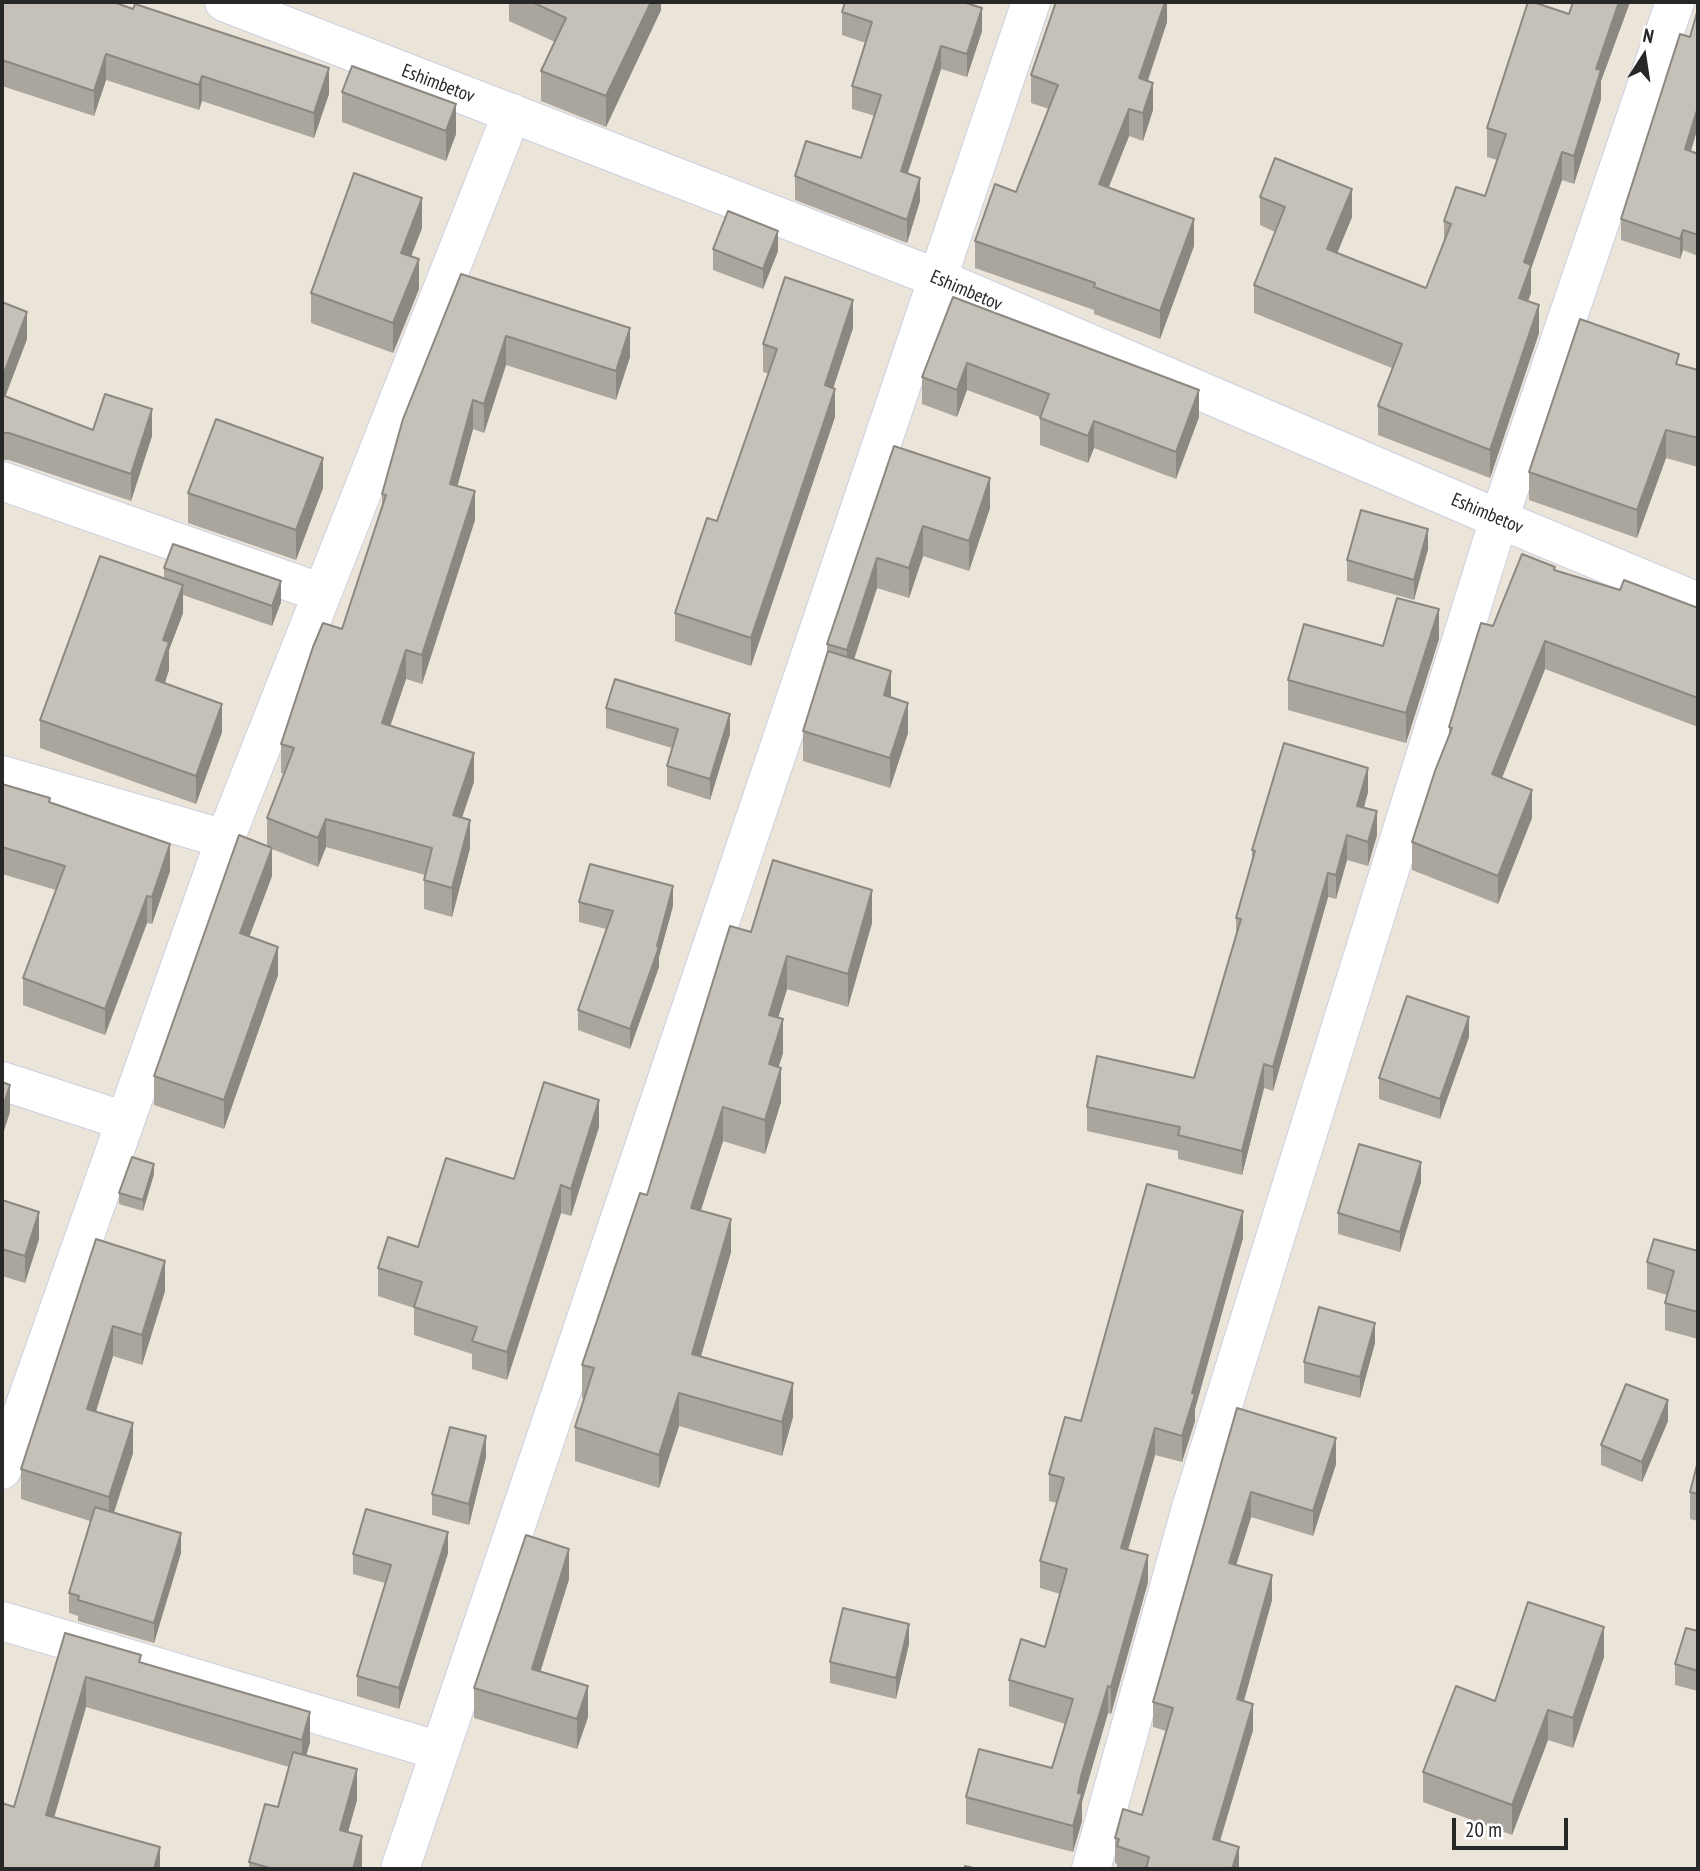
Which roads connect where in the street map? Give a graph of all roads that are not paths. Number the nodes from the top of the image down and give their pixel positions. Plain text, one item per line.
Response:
1 (224, 2) edge
2 (1031, 2) edge
3 (1675, 2) edge
4 (512, 113) junction
5 (937, 278) junction
6 (2, 481) edge
7 (1499, 519) junction
8 (322, 593) junction
9 (1698, 602) edge
10 (2, 775) edge
11 (225, 839) junction
12 (2, 1081) edge
13 (125, 1121) junction
14 (2, 1470) edge
15 (2, 1621) edge
16 (440, 1751) junction
17 (400, 1869) edge
18 (1091, 1869) edge

1 - 4 street, Eshimbetov
2 - 5 street
3 - 7 street
4 - 5 street, Eshimbetov
4 - 8 street
5 - 7 street, Eshimbetov
5 - 16 street
6 - 8 street
7 - 9 street, Eshimbetov
7 - 18 street
8 - 11 street
10 - 11 street
11 - 13 street
12 - 13 street
13 - 14 street
15 - 16 street
16 - 17 street

